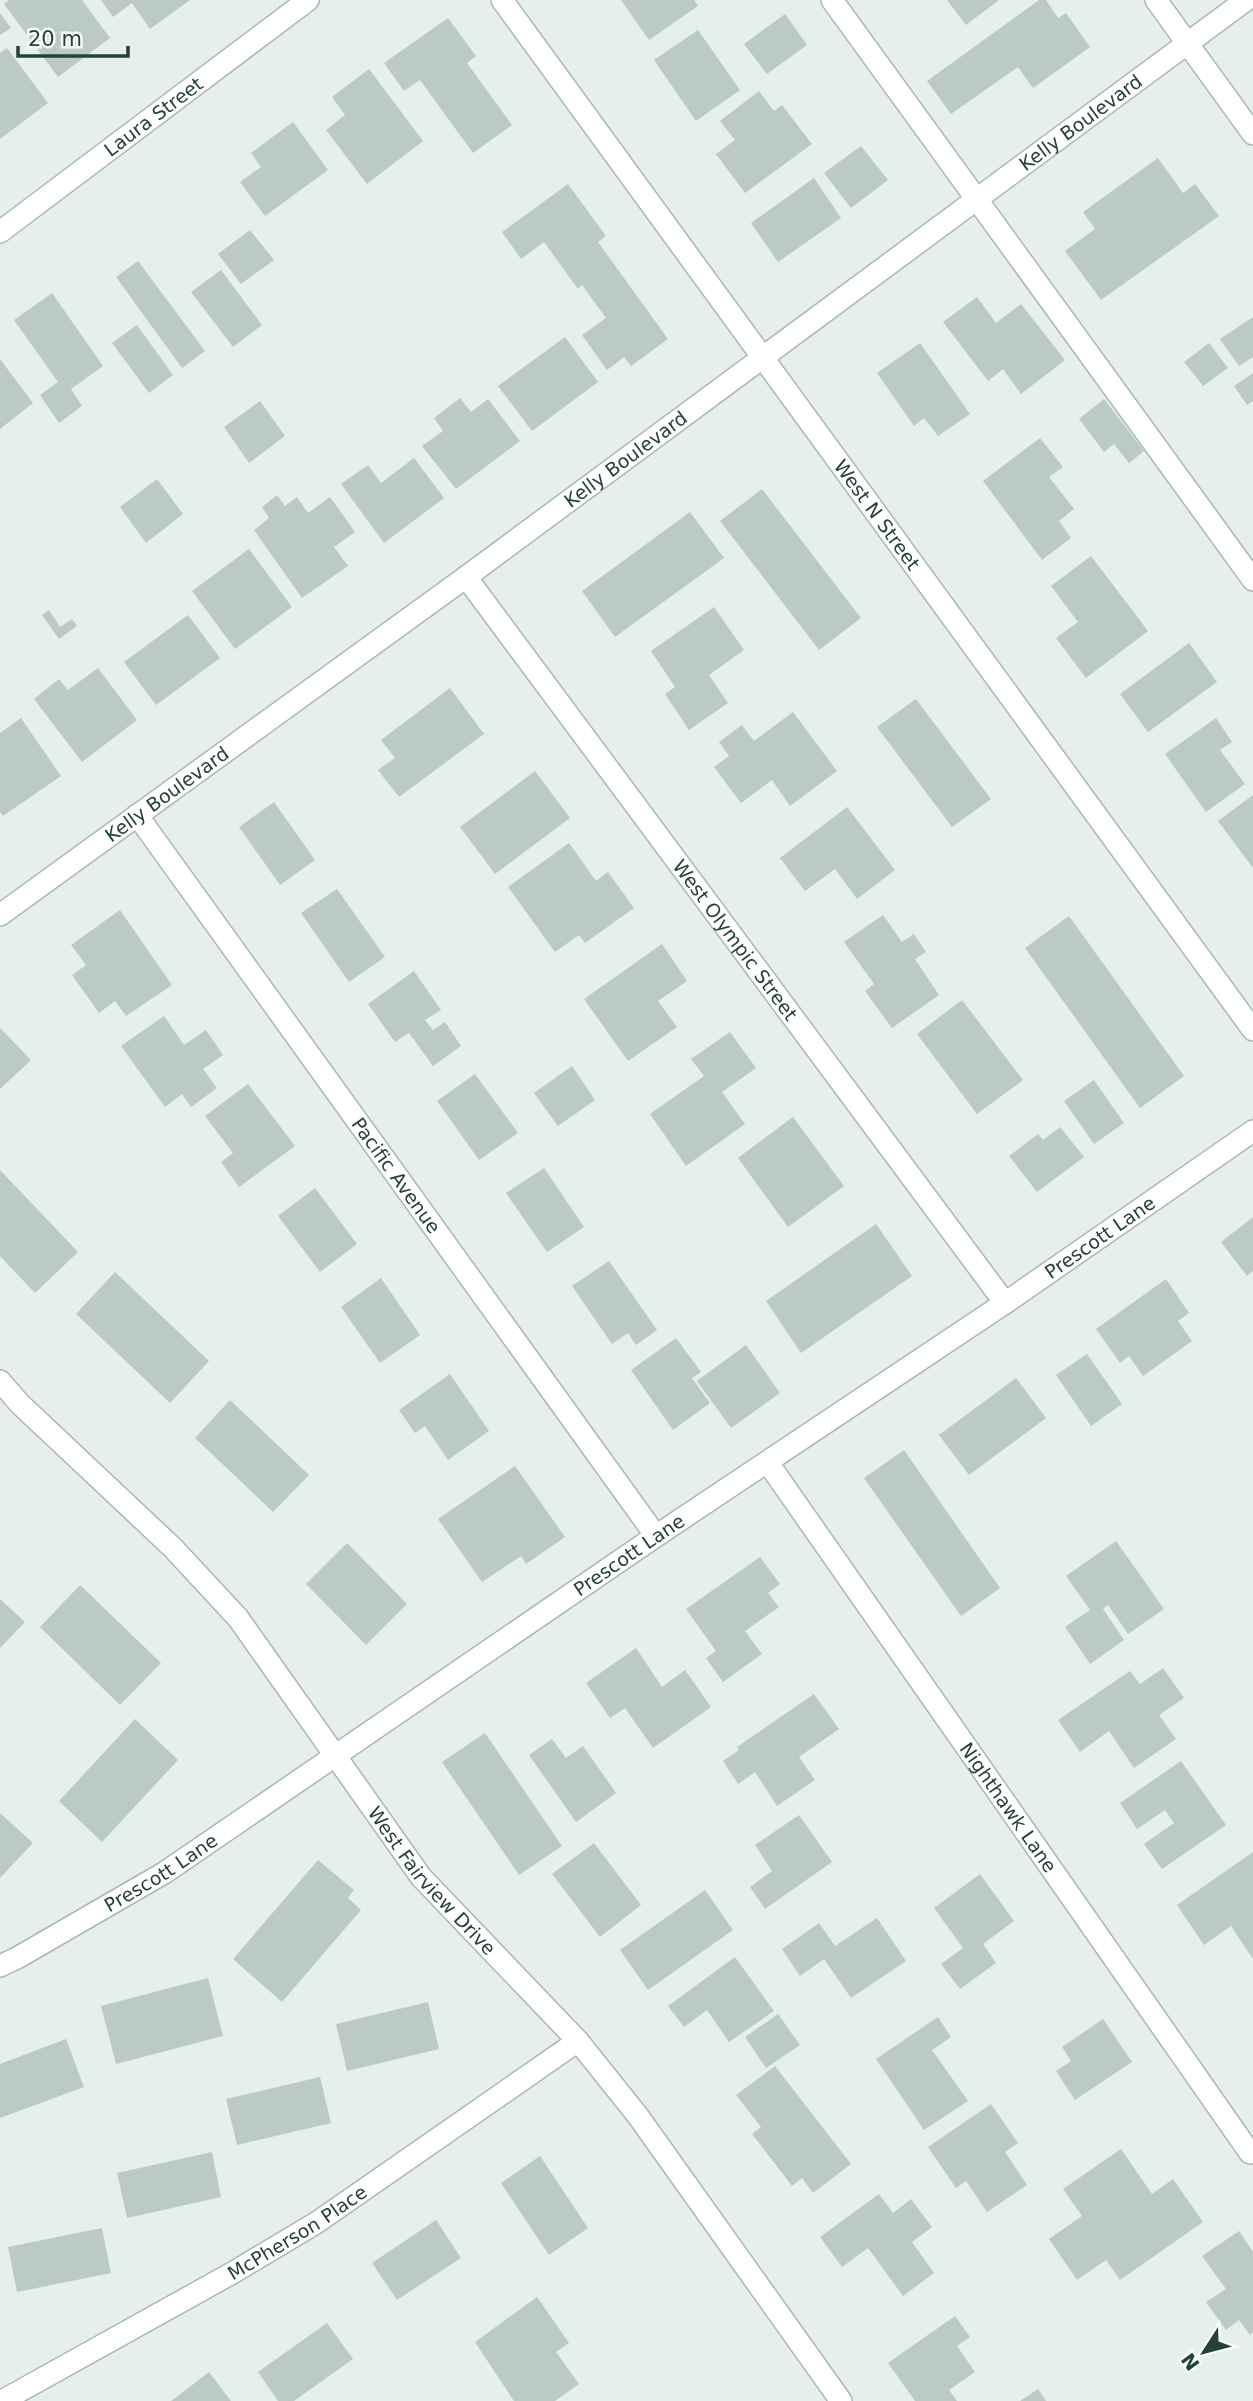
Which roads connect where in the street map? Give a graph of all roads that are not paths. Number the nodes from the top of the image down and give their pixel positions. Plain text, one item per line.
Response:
1 (308, 0) edge
2 (502, 0) edge
3 (832, 0) edge
4 (1156, 0) edge
5 (1246, 0) edge
6 (1186, 42) junction
7 (1253, 134) edge
8 (975, 199) junction
9 (0, 232) edge
10 (762, 356) junction
11 (466, 577) junction
12 (1253, 580) edge
13 (137, 815) junction
14 (0, 915) edge
15 (1253, 1030) edge
16 (1253, 1131) edge
17 (1005, 1303) junction
18 (0, 1381) edge
19 (768, 1463) junction
20 (656, 1536) junction
21 (334, 1757) junction
22 (0, 1966) edge
23 (578, 2041) junction
24 (1250, 2153) dead end
25 (2, 2401) edge
26 (841, 2401) edge

1 - 9 street, Laura Street
2 - 10 street, West N Street
3 - 8 street
4 - 6 street
5 - 6 street, Kelly Boulevard
6 - 7 street
6 - 8 street, Kelly Boulevard
8 - 10 street, Kelly Boulevard
8 - 12 street
10 - 11 street, Kelly Boulevard
10 - 15 street, West N Street
11 - 13 street, Kelly Boulevard
11 - 17 street, West Olympic Street
13 - 14 street, Kelly Boulevard
13 - 20 street, Pacific Avenue
16 - 17 street, Prescott Lane
17 - 19 street, Prescott Lane
18 - 21 street, West Fairview Drive
19 - 20 street, Prescott Lane
19 - 24 street, Nighthawk Lane
20 - 21 street, Prescott Lane
21 - 22 street, Prescott Lane
21 - 23 street, West Fairview Drive
23 - 25 street, McPherson Place
23 - 26 street, West Fairview Drive

